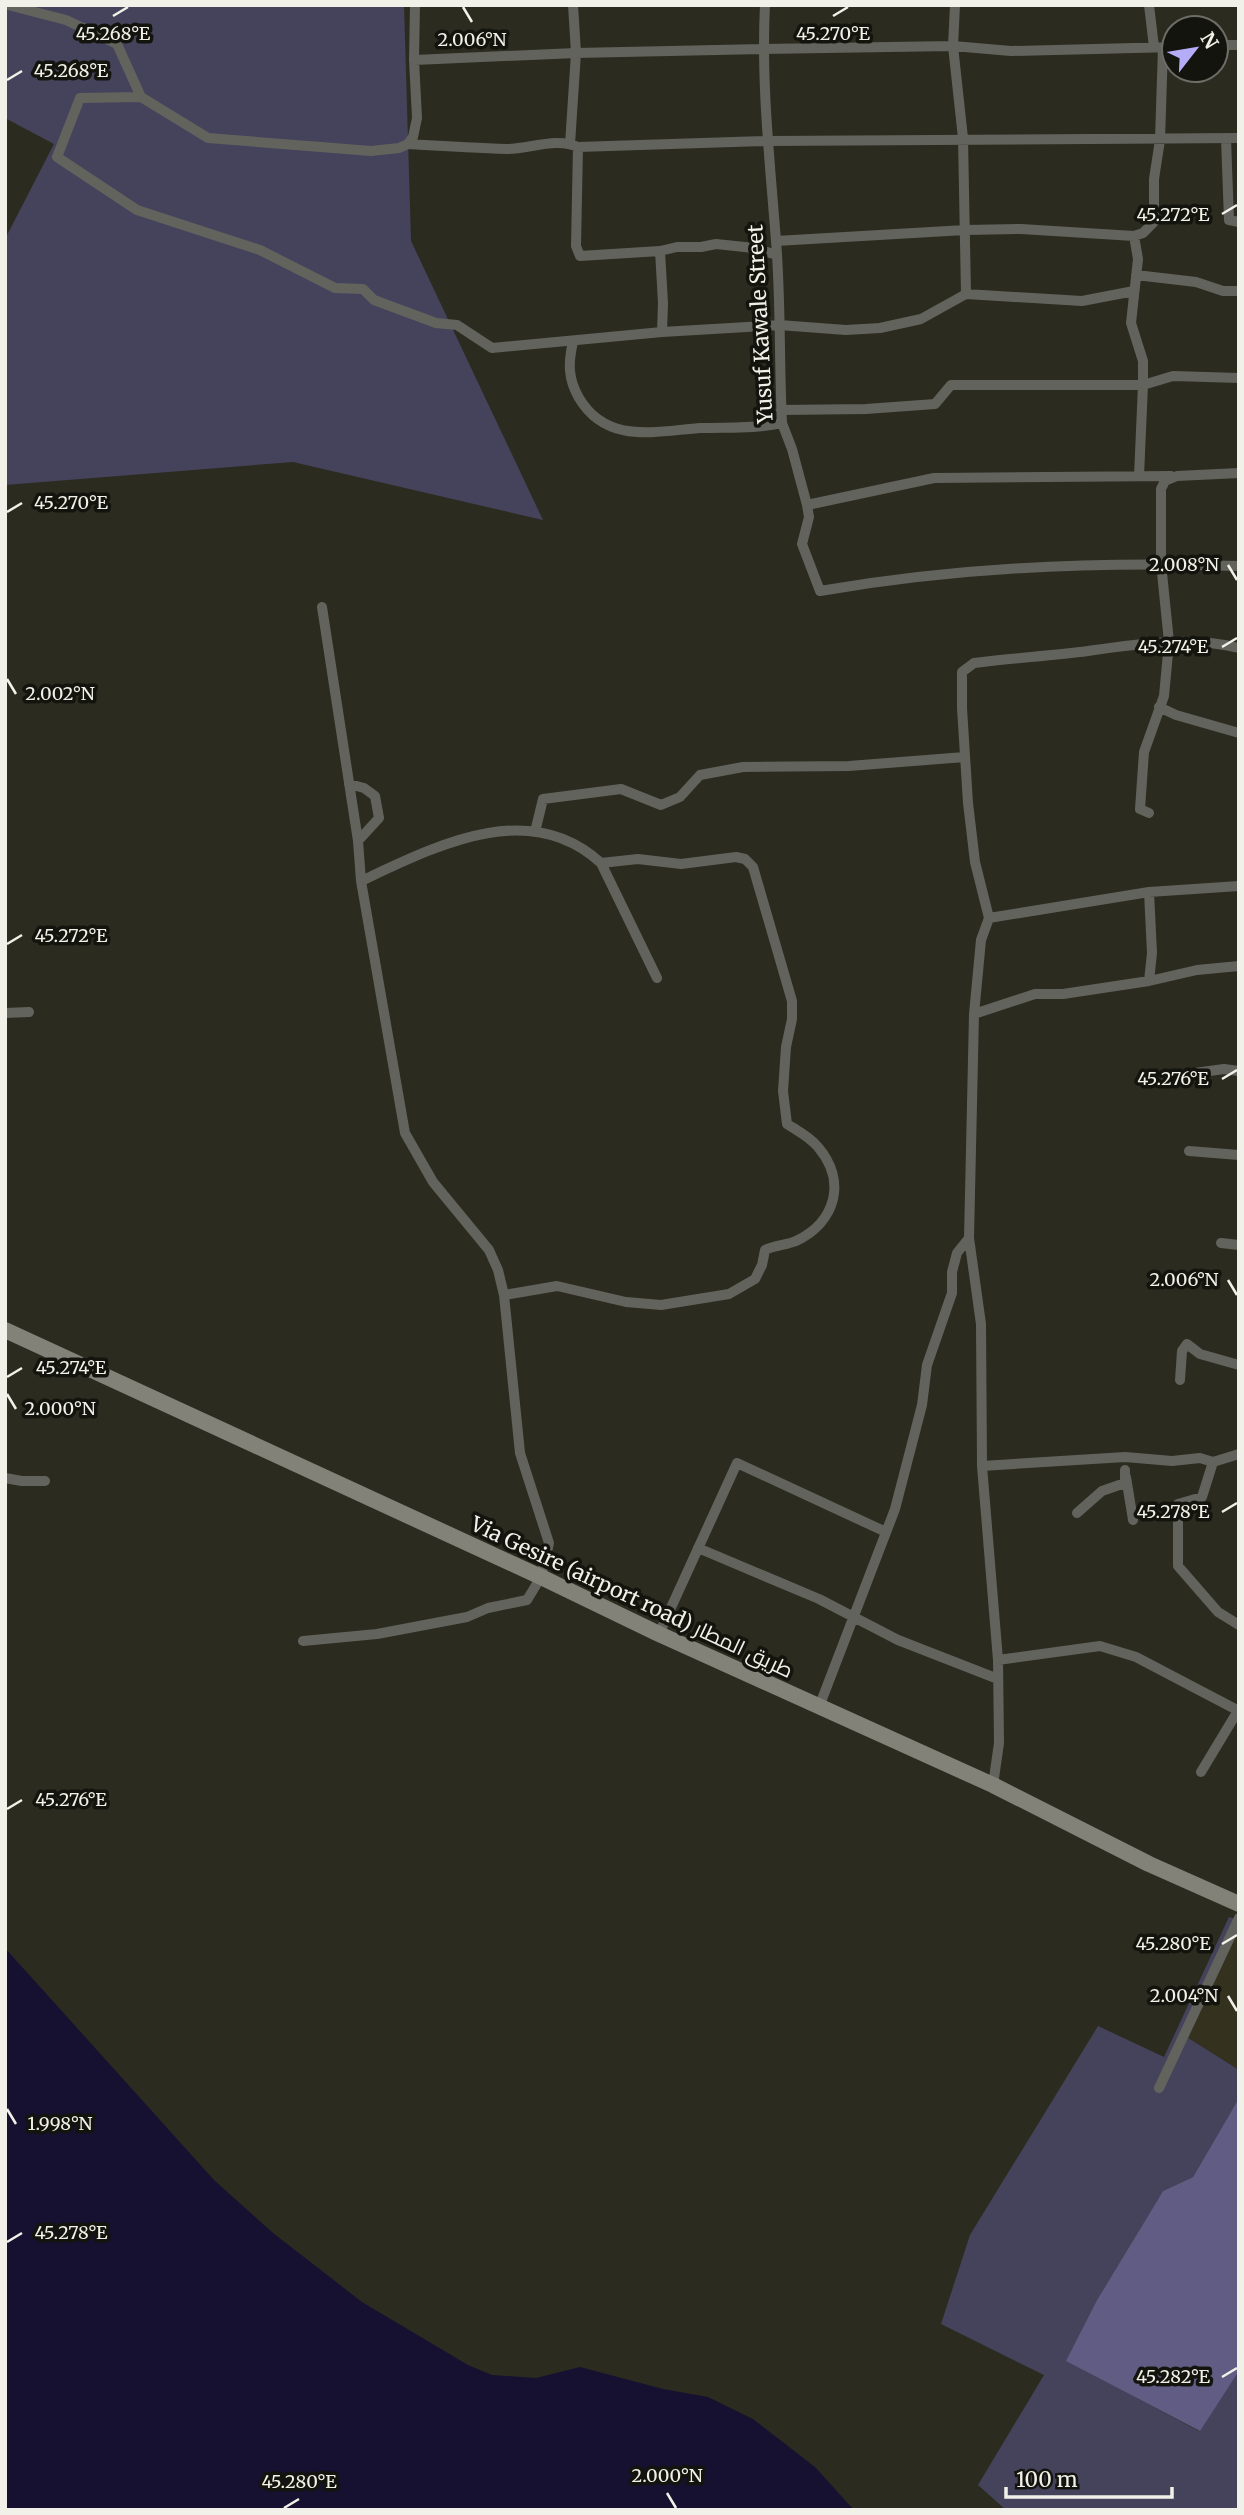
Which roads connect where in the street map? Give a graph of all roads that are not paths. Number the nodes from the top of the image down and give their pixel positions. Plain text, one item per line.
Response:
1 (8, 5) edge
2 (415, 5) edge
3 (573, 5) edge
4 (765, 5) edge
5 (955, 5) edge
6 (1150, 5) edge
7 (1160, 35) edge
8 (954, 46) junction
9 (1160, 47) edge
10 (763, 50) junction
11 (576, 53) junction
12 (414, 60) junction
13 (1162, 84) edge
14 (141, 97) junction
15 (963, 138) junction
16 (1239, 138) edge
17 (1226, 139) junction
18 (1160, 140) junction
19 (767, 141) junction
20 (408, 144) junction
21 (574, 145) junction
22 (1239, 222) edge
23 (965, 230) junction
24 (1134, 236) junction
25 (776, 241) junction
26 (660, 251) junction
27 (777, 255) junction
28 (1136, 275) junction
29 (1134, 291) junction
30 (1239, 291) edge
31 (966, 295) junction
32 (779, 325) junction
33 (662, 331) junction
34 (573, 342) junction
35 (1239, 378) edge
36 (1143, 385) junction
37 (781, 410) junction
38 (782, 424) junction
39 (1239, 473) edge
40 (1139, 476) junction
41 (1177, 476) junction
42 (807, 505) junction
43 (1239, 553) edge
44 (1161, 563) junction
45 (1238, 566) edge
46 (322, 607) dead end
47 (1169, 642) junction
48 (1239, 648) edge
49 (1159, 707) junction
50 (1239, 733) edge
51 (965, 757) junction
52 (349, 784) junction
53 (1149, 814) dead end
54 (535, 832) junction
55 (358, 841) junction
56 (601, 863) junction
57 (361, 881) junction
58 (1239, 886) edge
59 (1149, 892) junction
60 (989, 918) junction
61 (1239, 966) edge
62 (657, 978) dead end
63 (1149, 981) junction
64 (29, 1012) dead end
65 (5, 1013) edge
66 (974, 1014) junction
67 (1239, 1071) edge
68 (1166, 1077) dead end
69 (1189, 1151) dead end
70 (1239, 1155) edge
71 (970, 1238) junction
72 (1221, 1242) dead end
73 (1239, 1245) edge
74 (504, 1295) junction
75 (5, 1330) edge
76 (1239, 1365) edge
77 (1180, 1380) dead end
78 (1239, 1454) edge
79 (1125, 1457) junction
80 (1213, 1462) junction
81 (982, 1466) junction
82 (1125, 1470) junction
83 (5, 1478) edge
84 (45, 1481) dead end
85 (1077, 1513) dead end
86 (1133, 1520) dead end
87 (886, 1532) junction
88 (698, 1548) junction
89 (541, 1577) junction
90 (854, 1617) junction
91 (1239, 1625) edge
92 (659, 1634) junction
93 (303, 1641) dead end
94 (998, 1660) junction
95 (999, 1679) junction
96 (819, 1707) junction
97 (1239, 1710) edge
98 (1201, 1772) dead end
99 (993, 1785) junction
100 (1239, 1904) edge
101 (1239, 1917) edge
102 (1159, 2088) dead end

1 - 14 street
2 - 12 street
3 - 11 street
4 - 10 street, Yusuf Kawale Street
5 - 8 street
6 - 7 street
8 - 9 street
8 - 10 street
8 - 15 street
10 - 11 street
10 - 19 street, Yusuf Kawale Street
11 - 12 street
11 - 21 street
12 - 20 street
13 - 18 street
14 - 20 street
14 - 34 street
15 - 18 street
15 - 19 street
15 - 23 street
16 - 17 street
17 - 18 street
17 - 22 street
18 - 24 street
19 - 21 street
19 - 25 street, Yusuf Kawale Street
20 - 21 street
21 - 26 street
23 - 24 street
23 - 25 street
23 - 31 street
24 - 28 street
25 - 27 street, Yusuf Kawale Street
26 - 27 street
26 - 33 street
27 - 32 street, Yusuf Kawale Street
28 - 29 street
28 - 30 street
29 - 31 street
29 - 36 street
31 - 32 street
32 - 33 street
32 - 37 street, Yusuf Kawale Street
33 - 34 street
34 - 38 street
35 - 36 street
36 - 37 street
36 - 40 street
37 - 38 street, Yusuf Kawale Street
38 - 42 street, Yusuf Kawale Street
39 - 41 street
40 - 41 street
40 - 42 street
41 - 44 street
42 - 44 street, Yusuf Kawale Street
43 - 45 street
44 - 45 street, Yusuf Kawale Street
44 - 47 street
46 - 52 street
47 - 48 street
47 - 49 street
47 - 51 street
49 - 50 street
49 - 53 street
51 - 54 street
51 - 60 street
52 - 55 street
52 - 55 street
54 - 56 street
54 - 57 street
55 - 57 street
56 - 62 street
56 - 74 street
57 - 74 street
58 - 59 street
59 - 60 street
59 - 63 street
60 - 66 street
61 - 63 street
63 - 66 street
64 - 65 street
66 - 71 street
67 - 68 street
69 - 70 street
71 - 81 street
71 - 87 street
72 - 73 street
74 - 89 street
75 - 89 main road, Via Gesire (airport road) طريق المطار
76 - 77 street
78 - 80 street
79 - 80 street
79 - 81 street
79 - 82 street
80 - 91 street
81 - 94 street
82 - 85 street
82 - 86 street
83 - 84 street
87 - 88 street
87 - 90 street
88 - 90 street
88 - 92 street
89 - 92 main road, Via Gesire (airport road) طريق المطار
89 - 93 street
90 - 95 street
90 - 96 street
92 - 96 main road, Via Gesire (airport road) طريق المطار
94 - 95 street
94 - 97 street
95 - 99 street
96 - 99 main road, Via Gesire (airport road) طريق المطار
97 - 98 street
99 - 100 main road, Via Gesire (airport road) طريق المطار
101 - 102 street

